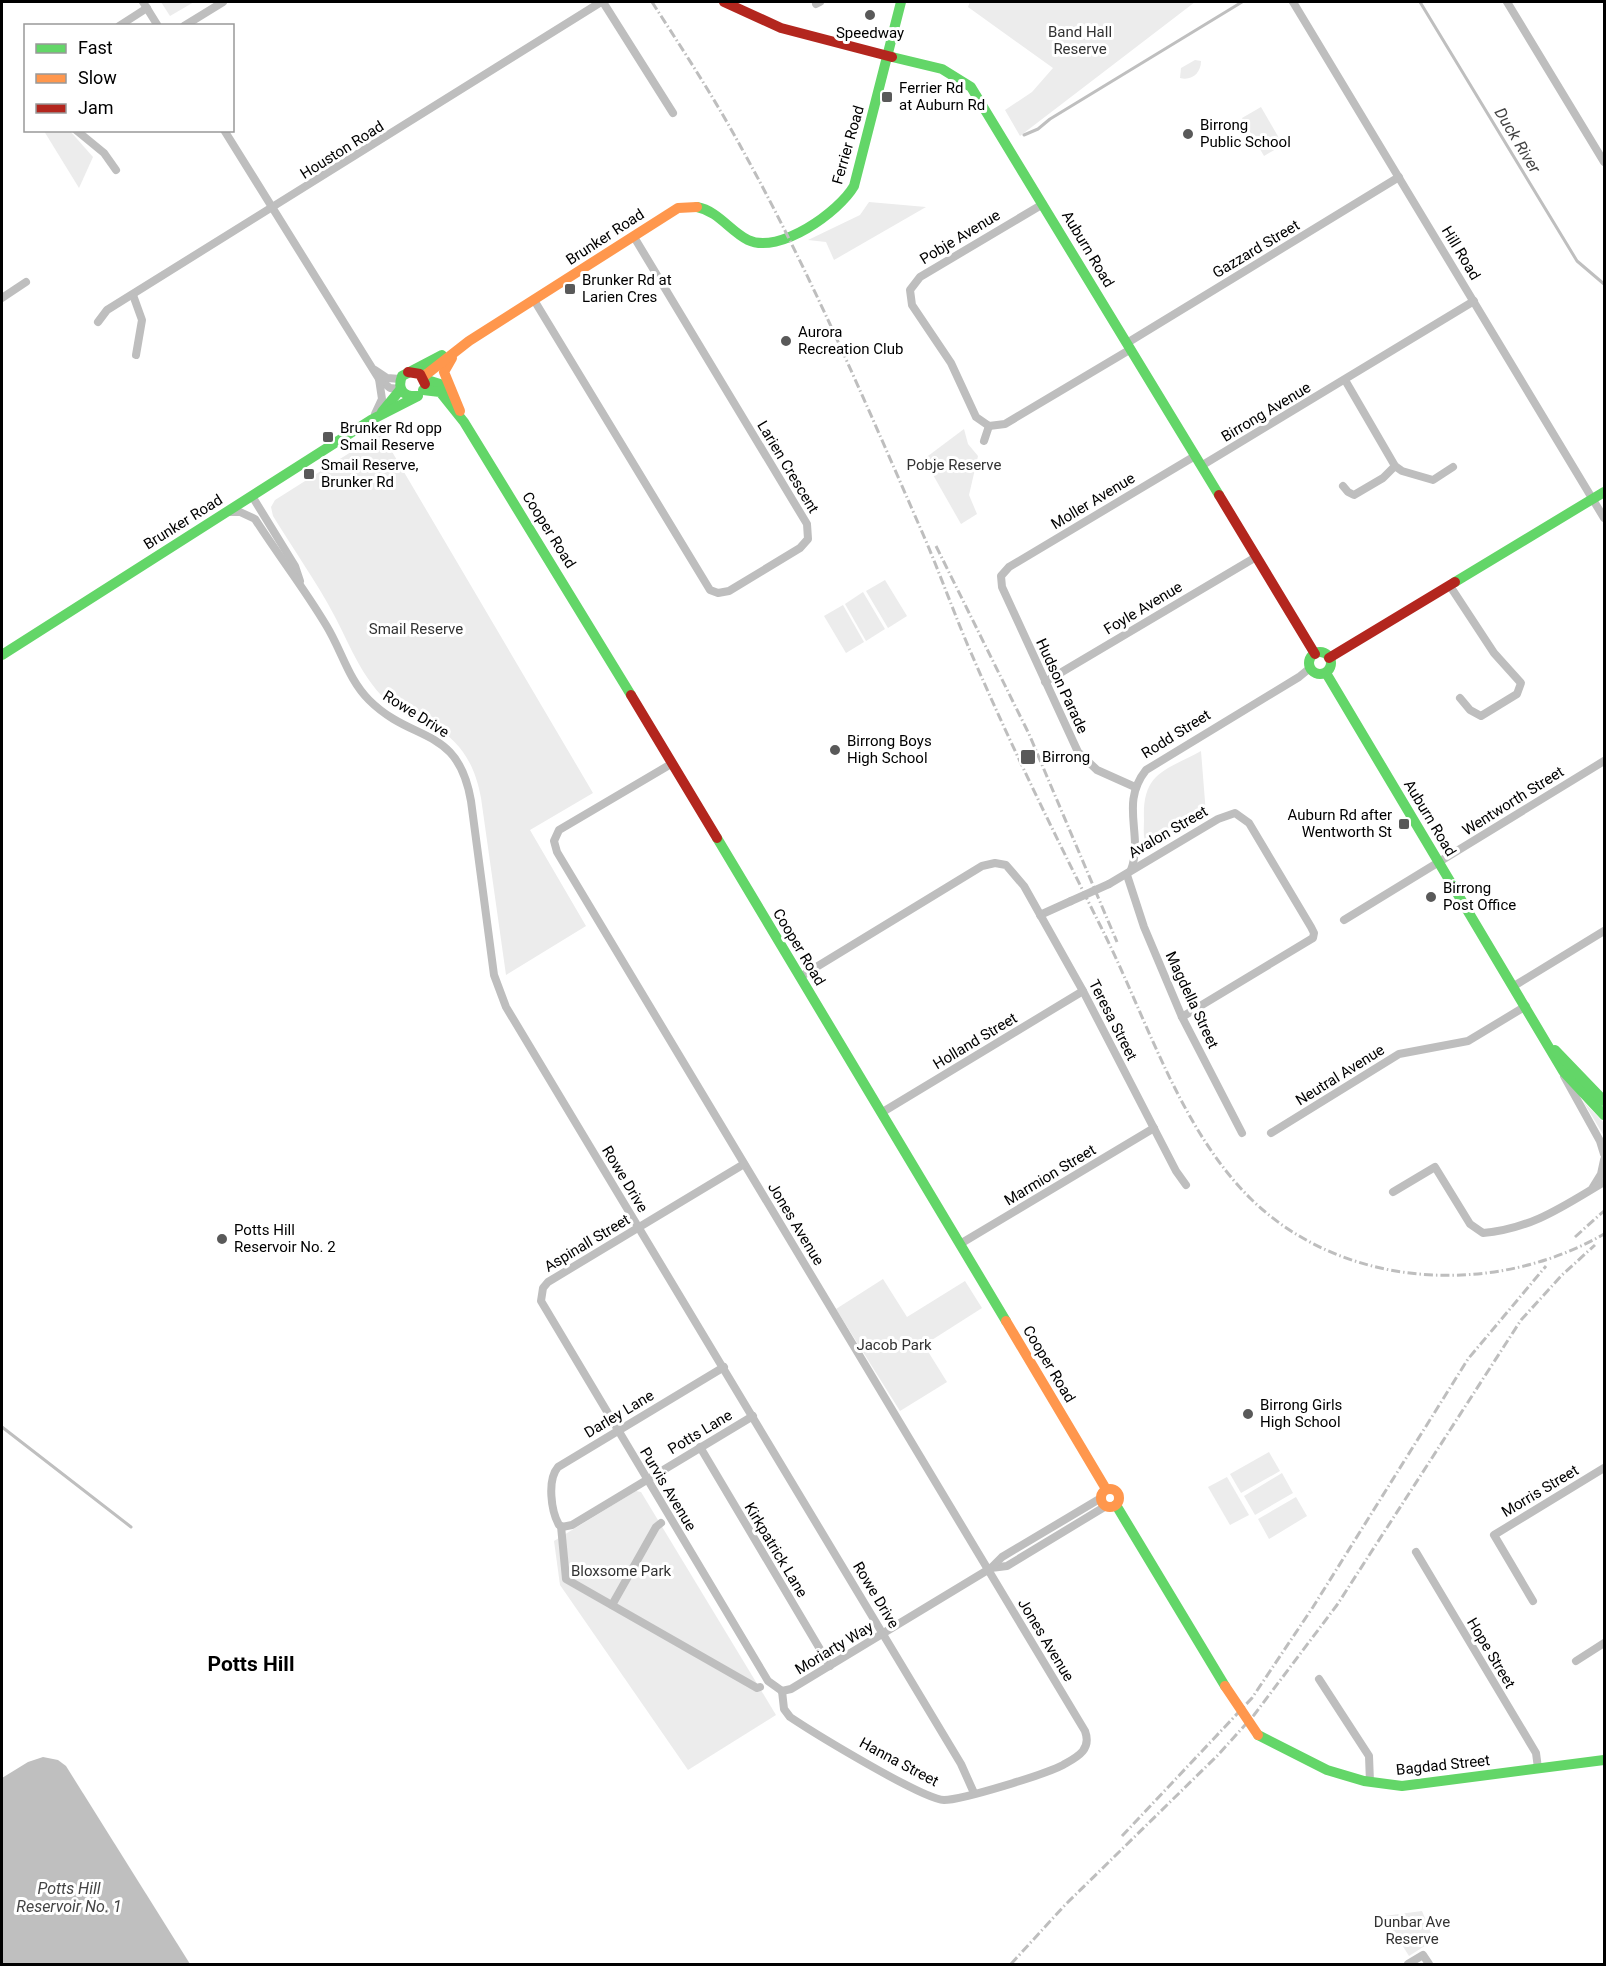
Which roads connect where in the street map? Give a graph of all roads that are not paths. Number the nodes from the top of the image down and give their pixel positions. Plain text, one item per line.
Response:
1 (223, 2) edge
2 (602, 2) edge
3 (724, 2) edge
4 (901, 2) edge
5 (1293, 2) edge
6 (1507, 2) edge
7 (145, 5) edge
8 (121, 24) edge
9 (157, 24) edge
10 (187, 24) edge
11 (888, 56) junction
12 (673, 113) dead end
13 (78, 132) edge
14 (225, 132) edge
15 (1605, 162) edge
16 (116, 170) dead end
17 (1399, 177) junction
18 (1043, 204) junction
19 (273, 209) junction
20 (634, 237) junction
21 (759, 243) joint
22 (26, 282) dead end
23 (133, 295) junction
24 (2, 298) edge
25 (534, 300) junction
26 (1474, 301) junction
27 (98, 322) dead end
28 (469, 341) junction
29 (1129, 346) junction
30 (136, 355) dead end
31 (375, 370) junction
32 (379, 379) junction
33 (1345, 380) junction
34 (402, 383) junction
35 (422, 386) junction
36 (376, 417) junction
37 (464, 422) junction
38 (989, 426) junction
39 (984, 441) dead end
40 (1195, 456) junction
41 (1202, 466) junction
42 (1395, 466) junction
43 (1454, 467) dead end
44 (1343, 486) dead end
45 (1605, 492) edge
46 (252, 496) junction
47 (1593, 499) junction
48 (227, 512) junction
49 (1605, 518) edge
50 (1256, 557) junction
51 (1006, 569) joint
52 (300, 583) junction
53 (1450, 586) junction
54 (1315, 654) junction
55 (2, 655) edge
56 (1329, 657) junction
57 (1310, 668) junction
58 (1326, 673) junction
59 (1045, 682) junction
60 (1460, 698) dead end
61 (1605, 761) edge
62 (671, 764) junction
63 (1135, 787) junction
64 (1439, 863) junction
65 (1129, 872) junction
66 (1040, 915) junction
67 (1344, 920) dead end
68 (1605, 931) edge
69 (800, 977) junction
70 (1514, 986) junction
71 (1083, 991) junction
72 (1526, 1006) junction
73 (1182, 1017) junction
74 (1547, 1041) junction
75 (1557, 1061) junction
76 (1605, 1101) edge
77 (881, 1113) junction
78 (1605, 1115) edge
79 (1154, 1128) junction
80 (1242, 1133) dead end
81 (1270, 1133) dead end
82 (1605, 1154) edge
83 (1605, 1160) edge
84 (744, 1164) junction
85 (1605, 1181) edge
86 (1186, 1185) dead end
87 (1593, 1189) junction
88 (1393, 1192) dead end
89 (639, 1228) junction
90 (960, 1244) junction
91 (541, 1294) joint
92 (724, 1367) junction
93 (753, 1416) junction
94 (617, 1431) junction
95 (700, 1448) junction
96 (1605, 1468) edge
97 (647, 1480) junction
98 (1107, 1500) junction
99 (661, 1523) dead end
100 (561, 1526) junction
101 (1416, 1552) dead end
102 (990, 1569) junction
103 (1533, 1601) dead end
104 (612, 1605) junction
105 (883, 1634) junction
106 (1605, 1643) edge
107 (1576, 1661) dead end
108 (830, 1666) junction
109 (1319, 1678) dead end
110 (760, 1687) dead end
111 (782, 1691) junction
112 (1258, 1735) joint
113 (1088, 1742) joint
114 (1605, 1760) edge
115 (1538, 1768) junction
116 (1370, 1782) junction
117 (974, 1793) junction
118 (1408, 1965) edge
119 (1429, 1965) edge

1 - 10 street
2 - 12 street
2 - 19 street, Houston Road
3 - 11 main road, Auburn Road
4 - 11 main road, Ferrier Road
5 - 17 street, Hill Road
6 - 15 street
7 - 8 street
7 - 9 street
11 - 18 main road, Auburn Road
11 - 21 main road, Ferrier Road
13 - 16 street
14 - 19 street
17 - 26 street, Hill Road
17 - 29 street, Gazzard Street
18 - 29 main road, Auburn Road
18 - 38 street, Pobje Avenue
19 - 23 street, Houston Road
19 - 31 street
20 - 21 main road, Brunker Road
20 - 25 main road, Brunker Road
20 - 25 street, Larien Crescent
22 - 24 street
23 - 27 street, Houston Road
23 - 30 street
25 - 28 main road, Brunker Road
26 - 33 street, Birrong Avenue
26 - 47 street, Hill Road
28 - 34 main road, Brunker Road
28 - 35 main road, Brunker Road
28 - 37 main road
29 - 38 street
29 - 40 main road, Auburn Road
31 - 32 street
31 - 34 street
32 - 34 street
32 - 36 street
33 - 41 street, Birrong Avenue
33 - 42 street
34 - 35 main road
34 - 35 main road
34 - 36 main road, Brunker Road
35 - 36 main road, Brunker Road
35 - 37 main road
36 - 46 main road, Brunker Road
37 - 62 main road, Cooper Road
38 - 39 street
40 - 41 main road, Auburn Road
40 - 51 street, Moller Avenue
41 - 50 main road, Auburn Road
42 - 43 street
42 - 44 street
45 - 47 main road
46 - 48 main road, Brunker Road
46 - 52 street, Rowe Drive
47 - 49 street, Hill Road
47 - 53 main road
48 - 52 street, Rowe Drive
48 - 55 main road, Brunker Road
50 - 54 main road, Auburn Road
50 - 59 street, Foyle Avenue
51 - 59 street, Hudson Parade
52 - 89 street, Rowe Drive
53 - 56 main road
53 - 60 street
54 - 56 main road
54 - 57 main road
56 - 58 main road
57 - 58 main road
57 - 63 street, Rodd Street
58 - 64 main road, Auburn Road
59 - 63 street, Hudson Parade
61 - 64 street, Wentworth Street
62 - 69 main road, Cooper Road
62 - 84 street, Jones Avenue
63 - 65 street
64 - 67 street, Wentworth Street
64 - 70 main road, Auburn Road
65 - 66 street, Avalon Street, bridge
65 - 73 street, Magdella Street
65 - 73 street, Avalon Street
66 - 69 street, Teresa Street
66 - 71 street, Teresa Street
68 - 70 street
69 - 77 main road, Cooper Road
70 - 72 main road, Auburn Road
71 - 77 street, Holland Street
71 - 79 street, Teresa Street
72 - 74 main road, Auburn Road
72 - 81 street, Neutral Avenue
73 - 80 street, Magdella Street
74 - 75 main road, Auburn Road
74 - 76 main road, Auburn Road
75 - 78 main road, Auburn Road
75 - 82 street, Auburn Road
77 - 90 main road, Cooper Road
79 - 86 street, Teresa Street
79 - 90 street, Marmion Street
83 - 87 street
84 - 89 street, Aspinall Street
84 - 102 street, Jones Avenue
85 - 87 street
87 - 88 street
89 - 91 street, Aspinall Street
89 - 92 street, Rowe Drive
90 - 98 main road, Cooper Road
91 - 94 street, Purvis Avenue
92 - 93 street, Rowe Drive
92 - 94 street, Darley Lane
93 - 95 street, Potts Lane
93 - 105 street, Rowe Drive
94 - 97 street, Purvis Avenue
94 - 100 street, Darley Lane
95 - 97 street, Potts Lane
95 - 108 street, Kirkpatrick Lane
96 - 103 street, Morris Street
97 - 100 street, Potts Lane
97 - 111 street, Purvis Avenue
98 - 102 street, Moriarty Way
98 - 112 main road, Cooper Road, bridge
99 - 104 street
100 - 104 street
101 - 115 street, Hope Street
102 - 105 street, Moriarty Way
102 - 113 street, Jones Avenue
104 - 110 street
105 - 108 street, Moriarty Way
105 - 117 street, Rowe Drive
106 - 107 street
108 - 111 street, Moriarty Way
109 - 116 street
111 - 117 street, Hanna Street
112 - 116 main road, Bagdad Street
113 - 117 street, Hanna Street
114 - 115 main road, Bagdad Street
115 - 116 main road, Bagdad Street
118 - 119 street

